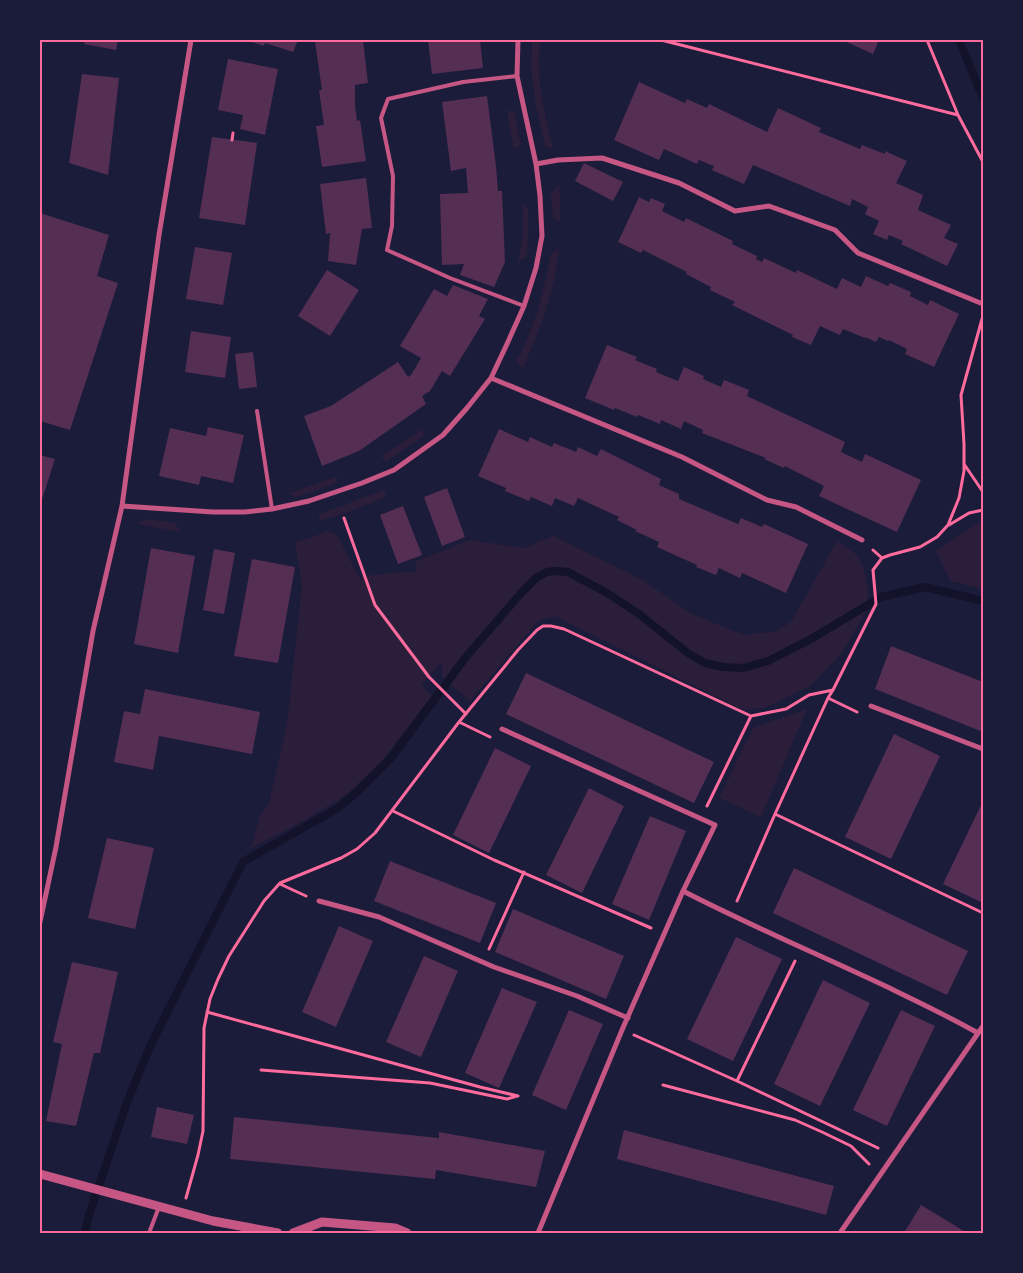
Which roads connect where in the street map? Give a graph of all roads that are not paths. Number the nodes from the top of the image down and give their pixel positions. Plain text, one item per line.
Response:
1 (191, 40) edge
2 (518, 40) edge
3 (517, 76) junction
4 (536, 164) junction
5 (983, 304) edge
6 (524, 306) junction
7 (491, 378) junction
8 (257, 410) dead end
9 (122, 506) junction
10 (272, 509) junction
11 (862, 540) road end
12 (871, 706) road end
13 (502, 729) road end
14 (983, 749) edge
15 (683, 891) junction
16 (318, 901) road end
17 (42, 902) edge
18 (40, 922) edge
19 (628, 1018) junction
20 (983, 1026) edge
21 (978, 1033) junction
22 (40, 1174) edge
23 (159, 1207) junction
24 (149, 1233) edge
25 (274, 1233) edge
26 (293, 1233) edge
27 (407, 1233) edge
28 (538, 1233) edge
29 (840, 1233) edge

1 - 9 street
2 - 3 street
3 - 4 street
3 - 6 lane
4 - 5 street
4 - 6 street
6 - 7 street
7 - 10 street
7 - 11 street
8 - 10 lane
9 - 10 street
9 - 17 street
12 - 14 street
13 - 15 street
15 - 19 street
15 - 21 street
16 - 19 street
17 - 18 street
19 - 28 street
20 - 21 street
21 - 29 street
22 - 23 street
23 - 24 lane
23 - 25 street
26 - 27 street

